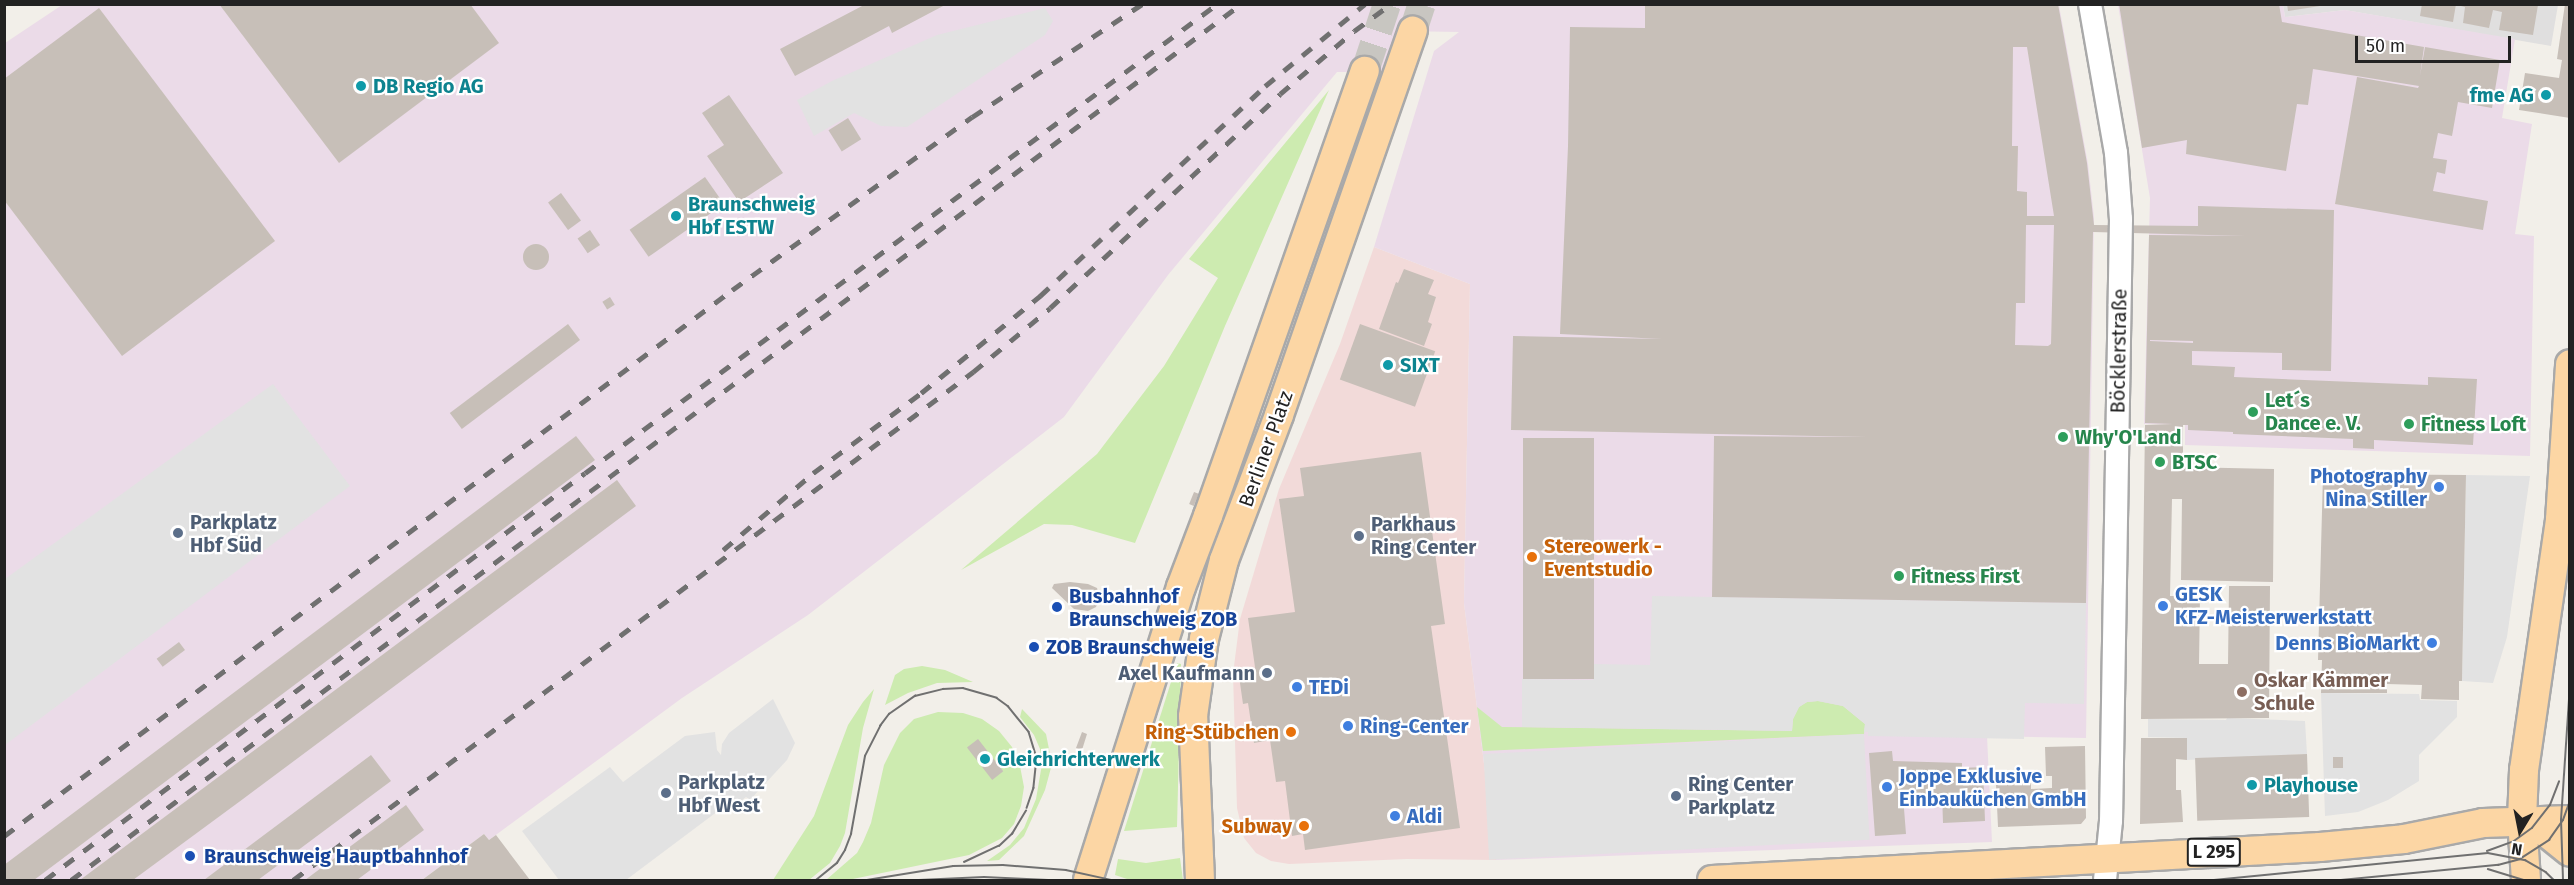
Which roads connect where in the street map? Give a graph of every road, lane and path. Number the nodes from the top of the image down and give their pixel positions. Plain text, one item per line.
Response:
1 (2090, 4) edge
2 (1413, 31) tunnel mouth
3 (1365, 71) tunnel mouth
4 (2570, 364) edge
5 (2522, 820) junction
6 (2570, 820) edge
7 (2570, 852) edge
8 (2106, 870) edge
9 (1088, 880) edge
10 (1200, 880) edge
11 (1712, 880) edge
12 (2526, 880) edge

1 - 8 street, Böcklerstraße
2 - 10 main road, Berliner Platz
3 - 9 main road, Berliner Platz
4 - 5 main road
5 - 6 main road, L 295
5 - 7 main road
5 - 8 main road, L 295
5 - 12 main road
8 - 11 main road, L 295

